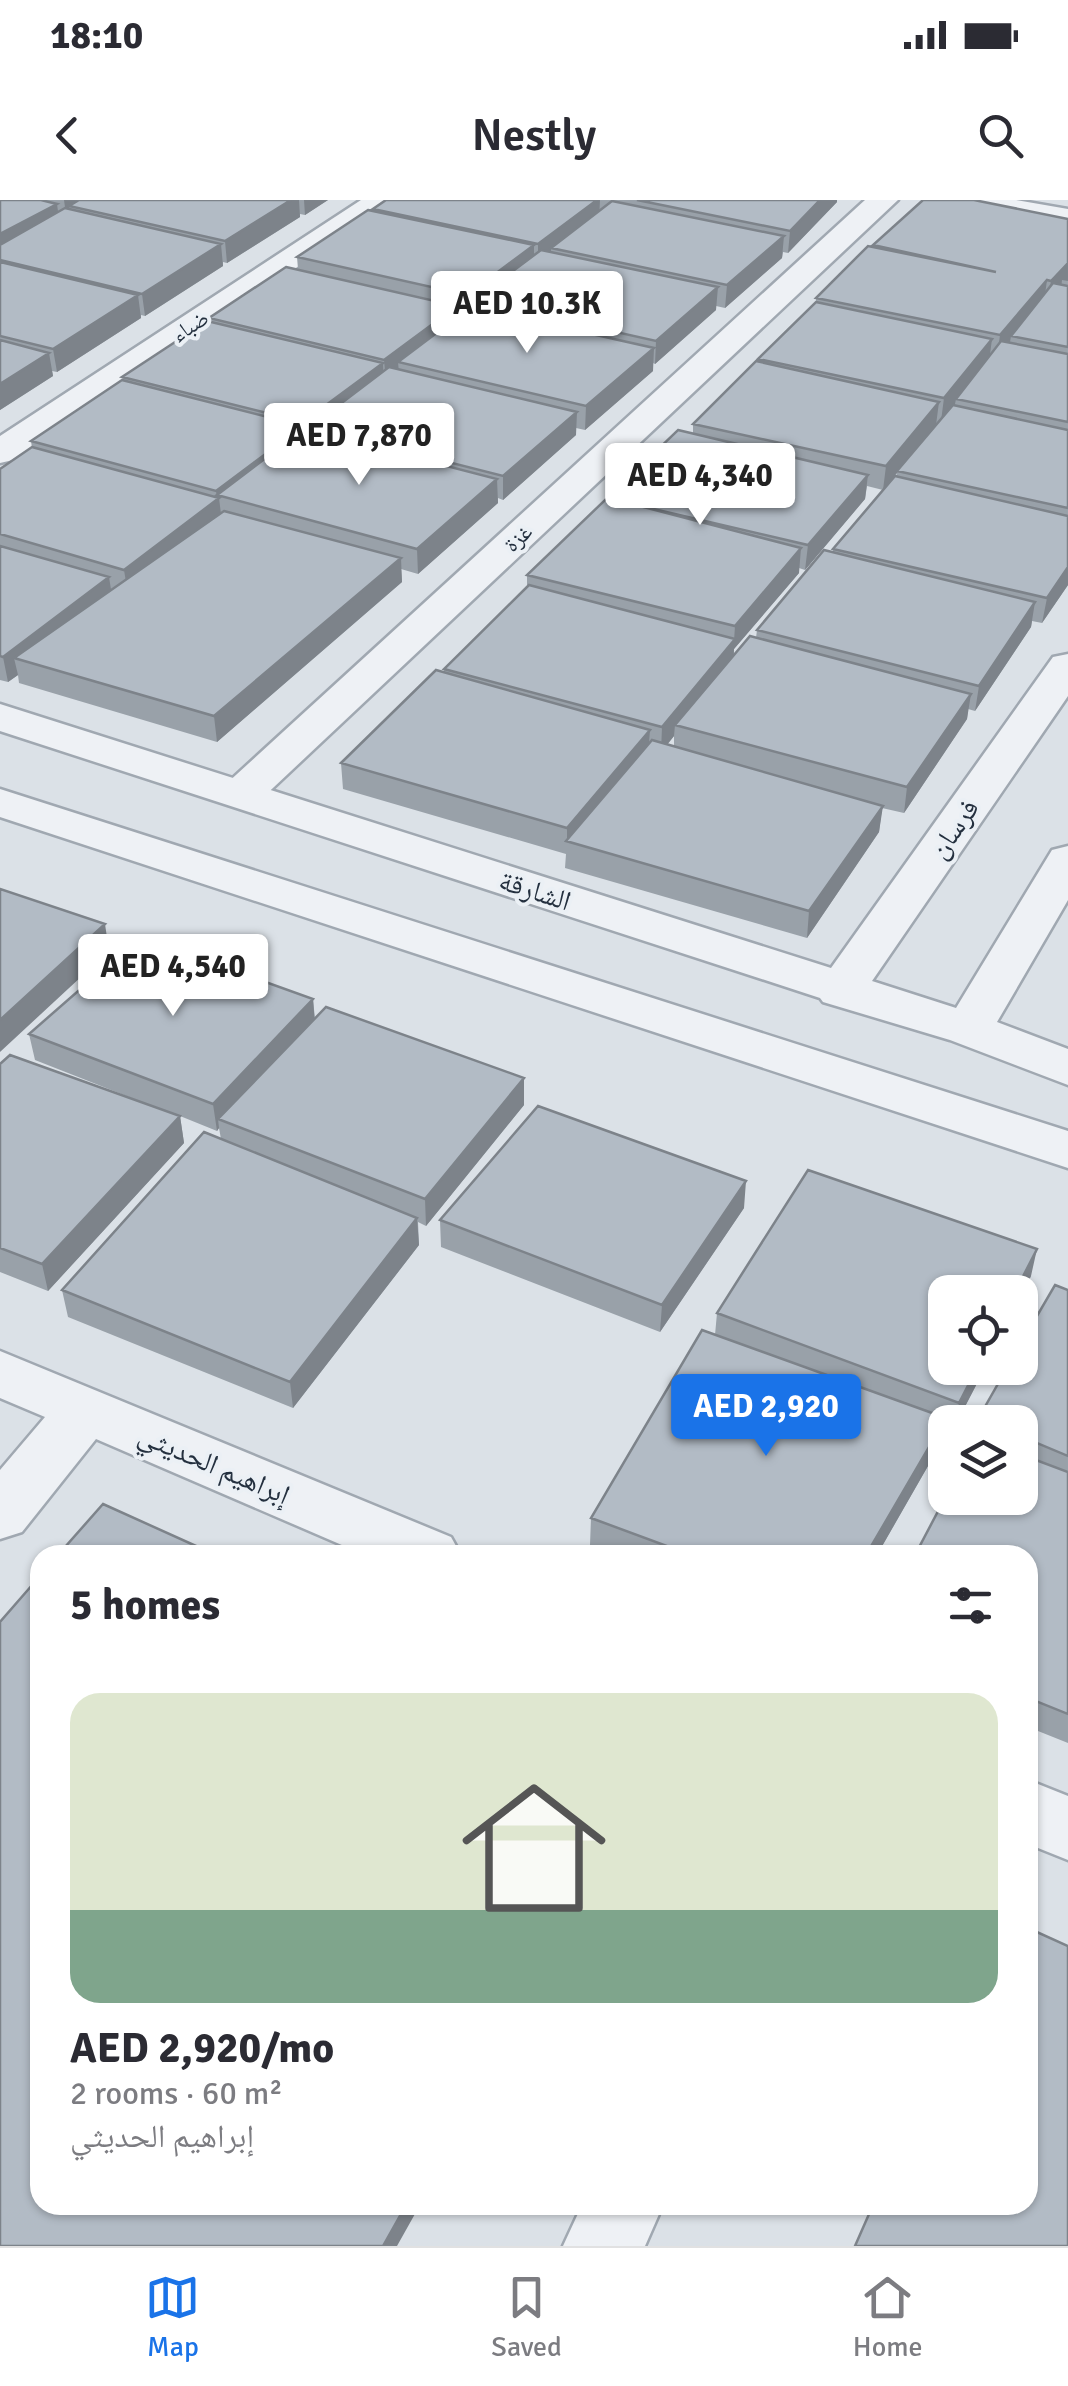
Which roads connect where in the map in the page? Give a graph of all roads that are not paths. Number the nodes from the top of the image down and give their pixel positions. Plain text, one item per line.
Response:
1 (381, 200) edge
2 (882, 200) edge
3 (968, 200) edge
4 (1068, 218) edge
5 (0, 452) edge
6 (1068, 666) edge
7 (0, 717) edge
8 (240, 794) junction
9 (0, 802) edge
10 (1068, 860) edge
11 (840, 991) junction
12 (968, 1030) junction
13 (1068, 1068) edge
14 (1068, 1150) edge
15 (0, 1373) edge
16 (85, 1410) junction
17 (0, 1514) edge
18 (405, 1545) edge
19 (1038, 1816) edge
20 (1068, 1829) edge
21 (619, 2215) edge
22 (603, 2246) edge

1 - 5 street, ضباء
2 - 8 street, غزة
3 - 4 street
6 - 11 street, فرسان
7 - 8 street, الشارقة
8 - 11 street, الشارقة
9 - 14 street
10 - 12 street
11 - 12 street, الشارقة
12 - 13 street, الشارقة
15 - 16 street, إبراهيم الحديثي
16 - 17 street
16 - 18 street, إبراهيم الحديثي
19 - 20 street
21 - 22 street

